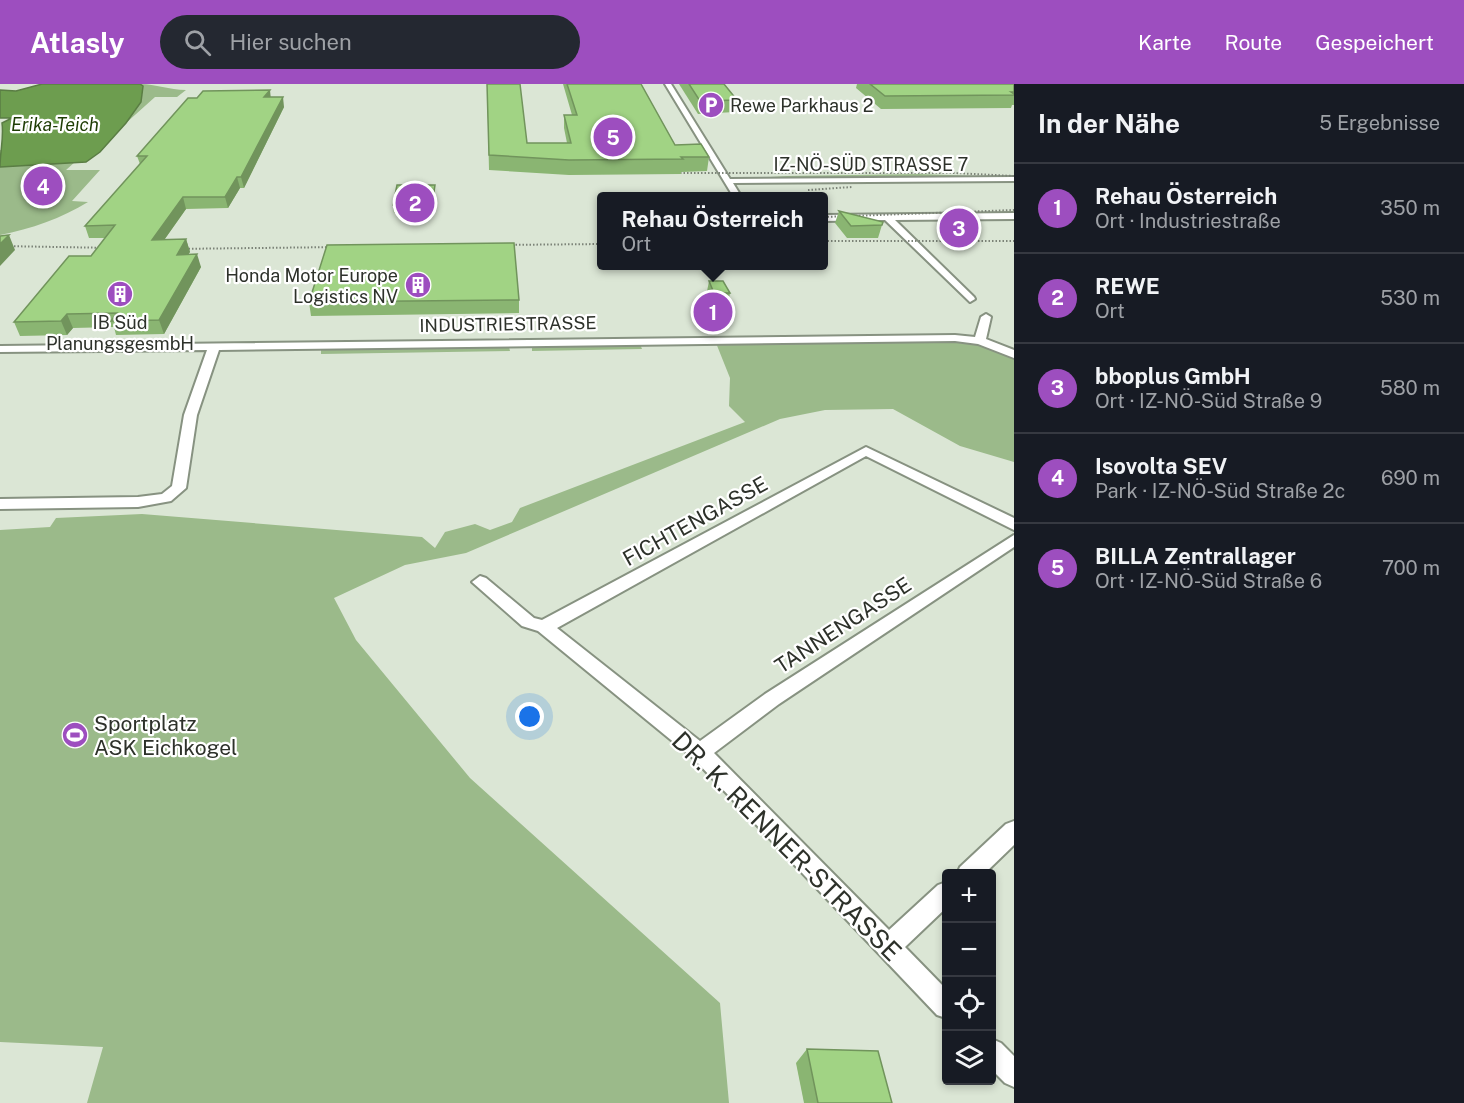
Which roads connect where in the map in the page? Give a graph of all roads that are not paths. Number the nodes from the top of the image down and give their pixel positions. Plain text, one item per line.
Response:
1 (668, 84) edge
2 (1014, 179) edge
3 (728, 181) junction
4 (735, 192) edge
5 (1014, 216) edge
6 (887, 217) junction
7 (828, 218) edge
8 (970, 299) dead end
9 (986, 317) dead end
10 (980, 341) junction
11 (215, 346) junction
12 (0, 349) edge
13 (1014, 354) edge
14 (0, 504) edge
15 (1014, 525) edge
16 (1014, 540) edge
17 (480, 582) dead end
18 (544, 627) junction
19 (700, 752) junction
20 (1014, 831) edge
21 (972, 869) edge
22 (942, 897) edge
23 (888, 947) junction
24 (942, 1002) edge
25 (996, 1056) edge
26 (1014, 1074) edge

1 - 3 street
2 - 3 street, IZ-NÖ-SÜD STRASSE 7
3 - 4 street
5 - 6 street
6 - 7 street
6 - 8 street
9 - 10 street
10 - 11 street, INDUSTRIESTRASSE
10 - 13 street, INDUSTRIESTRASSE
11 - 12 street, INDUSTRIESTRASSE
11 - 14 street
15 - 18 street, FICHTENGASSE
16 - 19 street, TANNENGASSE
17 - 18 street, DR. K. RENNER-STRASSE
18 - 19 street, DR. K. RENNER-STRASSE
19 - 23 street, DR. K. RENNER-STRASSE
20 - 21 street
22 - 23 street
23 - 24 street, DR. K. RENNER-STRASSE
25 - 26 street

